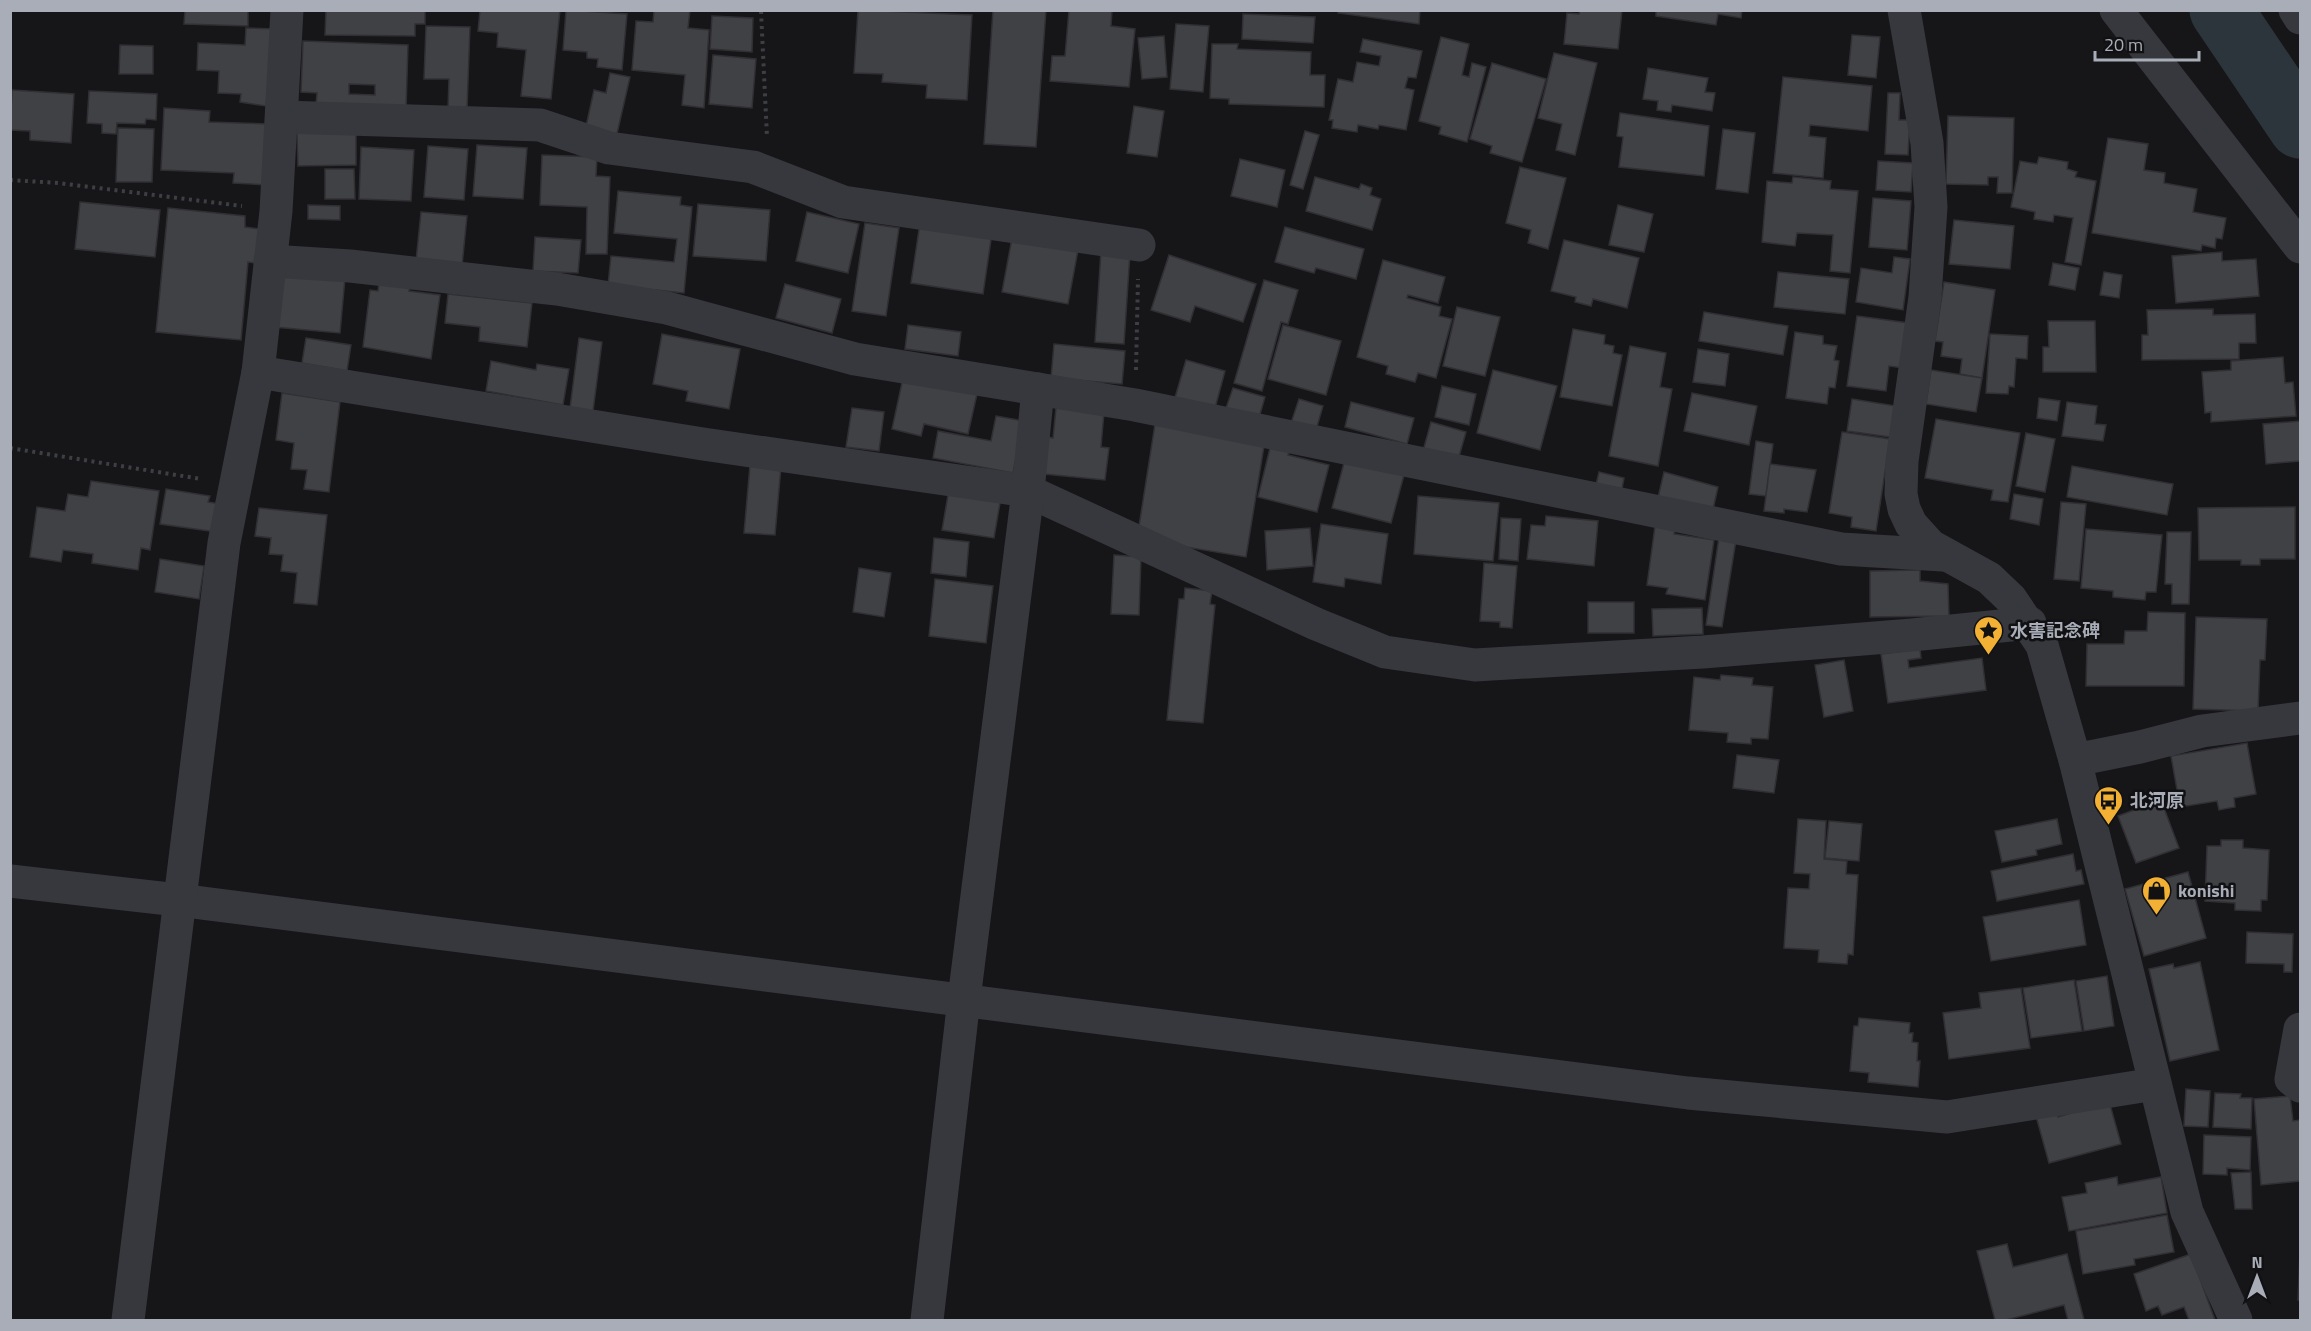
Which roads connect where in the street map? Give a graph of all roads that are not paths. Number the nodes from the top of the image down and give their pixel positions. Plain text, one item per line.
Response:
1 (287, 10) edge
2 (1904, 10) edge
3 (2116, 10) edge
4 (2295, 10) edge
5 (2301, 18) edge
6 (282, 117) junction
7 (1139, 245) road end
8 (2301, 248) edge
9 (270, 261) junction
10 (258, 372) junction
11 (1038, 388) junction
12 (1028, 491) junction
13 (1943, 555) junction
14 (2030, 623) junction
15 (2301, 718) edge
16 (2075, 760) junction
17 (10, 881) edge
18 (178, 900) junction
19 (964, 999) junction
20 (2301, 1029) edge
21 (2155, 1084) junction
22 (2301, 1086) edge
23 (128, 1320) edge
24 (927, 1320) edge
25 (2236, 1320) edge

1 - 6 street
2 - 13 street
3 - 8 street
4 - 5 street
6 - 7 street
6 - 9 street
9 - 10 street
9 - 11 street
10 - 12 street
10 - 18 street
11 - 12 street
11 - 13 street
12 - 14 street
12 - 19 street
13 - 14 street
14 - 16 street
15 - 16 street
16 - 21 street
17 - 18 street
18 - 19 street
18 - 23 street
19 - 21 street
19 - 24 street
20 - 22 street
21 - 25 street

